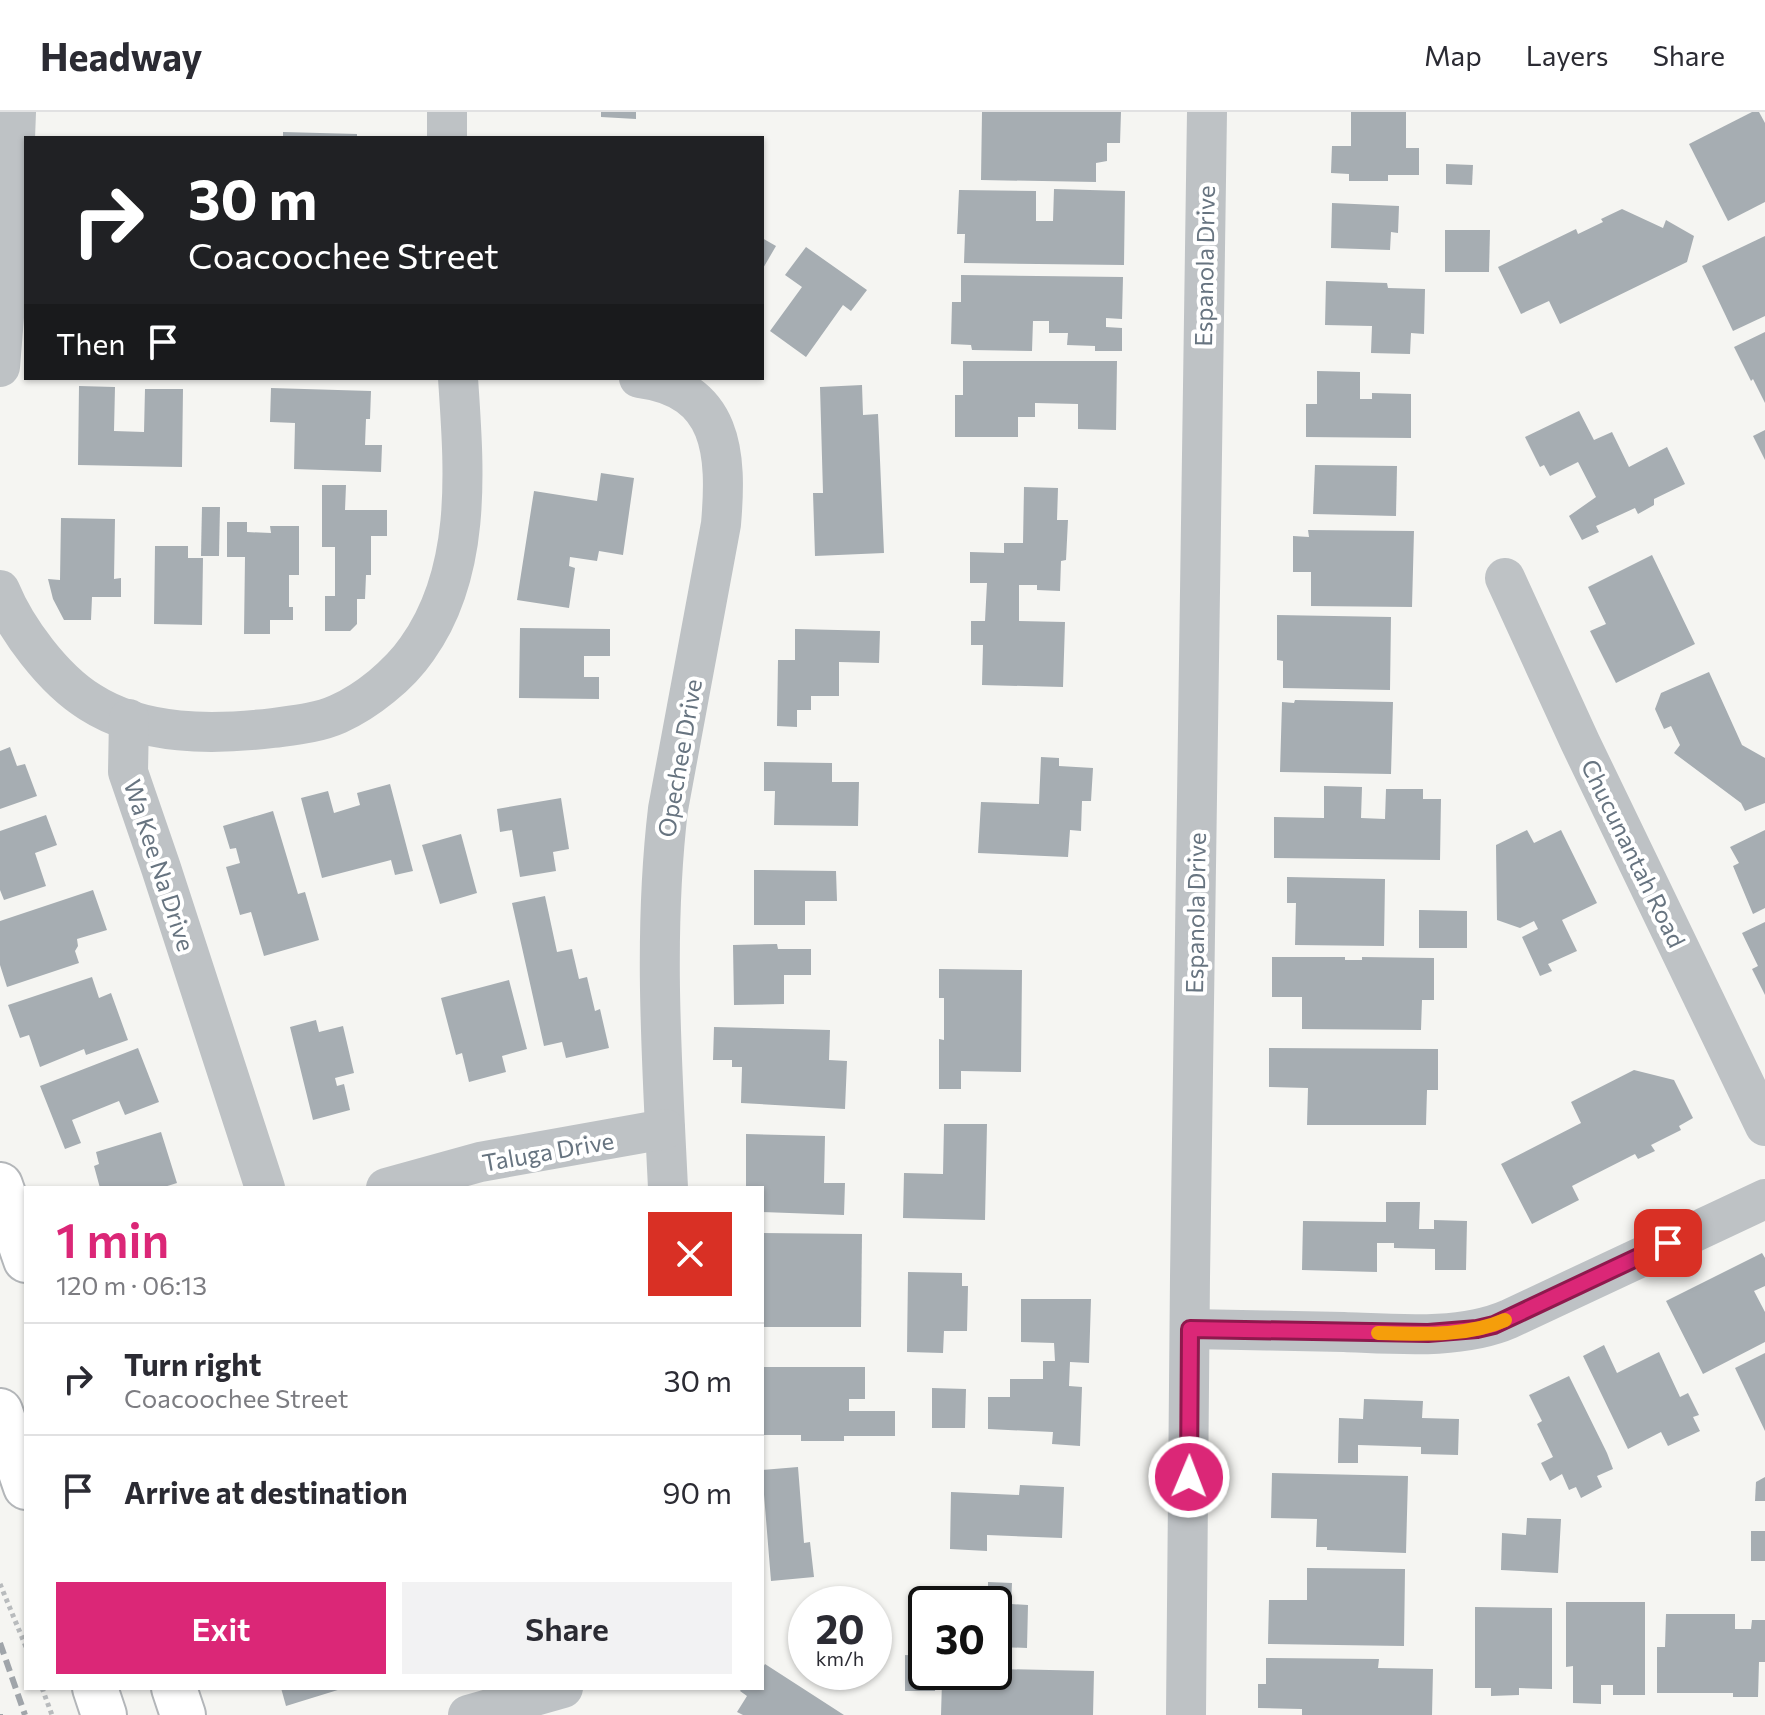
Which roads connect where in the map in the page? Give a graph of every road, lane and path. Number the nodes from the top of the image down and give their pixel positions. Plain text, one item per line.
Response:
1 (16, 112) edge
2 (447, 112) edge
3 (1207, 112) edge
4 (447, 136) edge
5 (0, 367) edge
6 (458, 380) edge
7 (651, 380) edge
8 (1505, 578) dead end
9 (0, 590) edge
10 (129, 719) junction
11 (1765, 1126) edge
12 (665, 1129) junction
13 (0, 1185) edge
14 (264, 1186) edge
15 (393, 1186) edge
16 (668, 1186) edge
17 (1765, 1199) edge
18 (24, 1254) edge
19 (1190, 1329) junction
20 (0, 1411) edge
21 (24, 1481) edge
22 (0, 1584) edge
23 (24, 1642) edge
24 (43, 1690) edge
25 (96, 1690) edge
26 (175, 1690) edge
27 (458, 1690) edge
28 (556, 1690) edge
29 (52, 1715) edge
30 (104, 1715) edge
31 (183, 1715) edge
32 (467, 1715) edge
33 (1186, 1715) edge

1 - 5 street
2 - 4 street
3 - 19 street, Espanola Drive
6 - 10 street
7 - 12 street, Opechee Drive
8 - 11 street, Chucunantah Road
9 - 10 street
10 - 14 street, Wa Kee Na Drive
12 - 15 street, Taluga Drive
12 - 16 street, Opechee Drive
13 - 18 highway
17 - 19 street
19 - 33 street, Espanola Drive
20 - 21 highway
22 - 23 path
24 - 29 path
25 - 30 highway
26 - 31 highway
27 - 32 street
28 - 32 street

